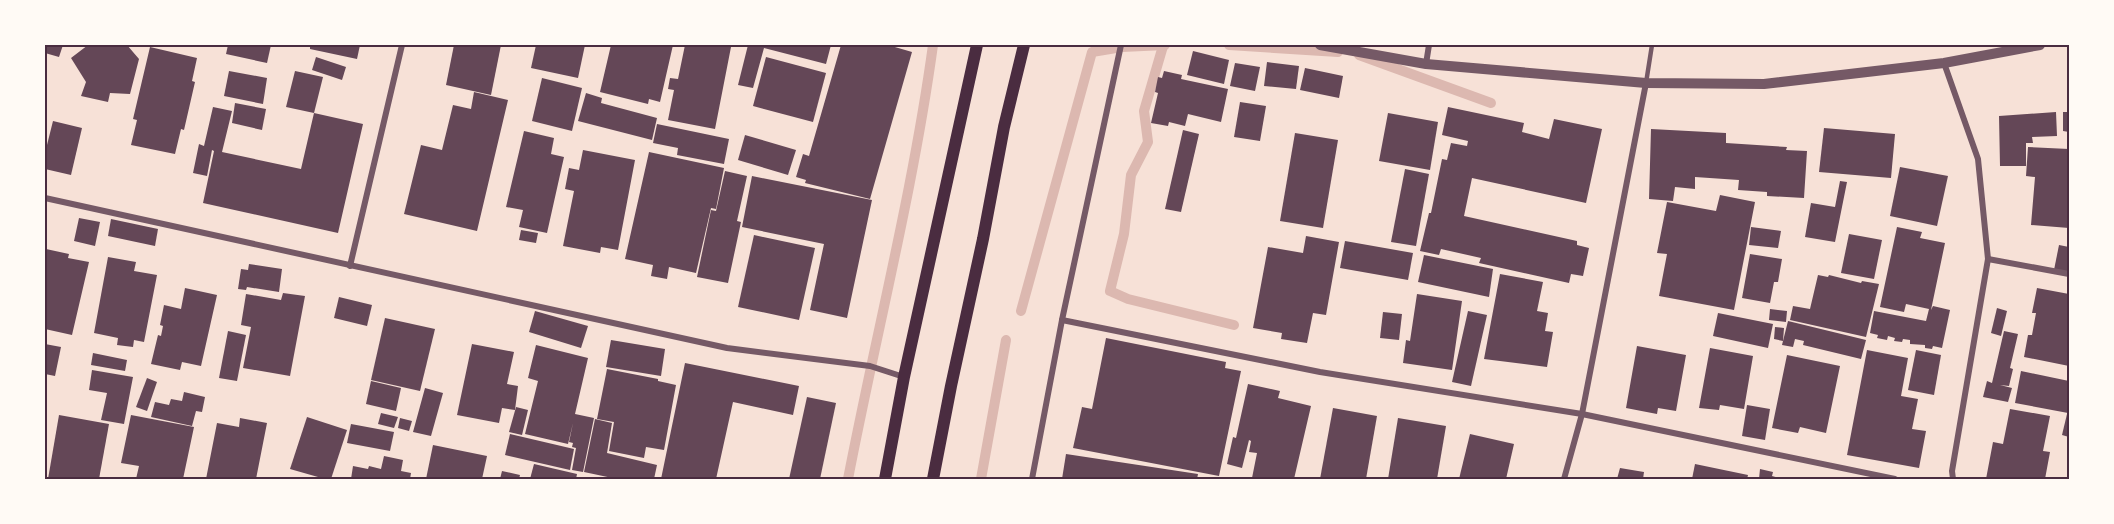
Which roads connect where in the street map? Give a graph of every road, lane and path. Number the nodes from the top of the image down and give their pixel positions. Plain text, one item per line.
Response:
1 (402, 45) edge
2 (977, 45) edge
3 (1024, 45) edge
4 (1122, 45) edge
5 (1320, 45) edge
6 (1429, 45) edge
7 (1652, 45) edge
8 (2040, 45) edge
9 (1944, 63) junction
10 (1426, 64) junction
11 (1646, 83) junction
12 (45, 198) edge
13 (1988, 259) junction
14 (351, 266) junction
15 (2069, 274) edge
16 (1062, 320) junction
17 (904, 377) junction
18 (1582, 414) junction
19 (885, 479) edge
20 (933, 479) edge
21 (1032, 479) edge
22 (1564, 479) edge
23 (1895, 479) edge
24 (1953, 479) edge

1 - 14 street
2 - 17 main road
3 - 20 main road
4 - 16 street
5 - 10 street
6 - 10 street
7 - 11 lane
8 - 9 street
9 - 11 street
9 - 13 street
10 - 11 street
11 - 18 street
12 - 14 street
13 - 15 street
13 - 24 street
14 - 17 street
16 - 18 street
16 - 21 street
17 - 19 main road
18 - 22 street
18 - 23 street

